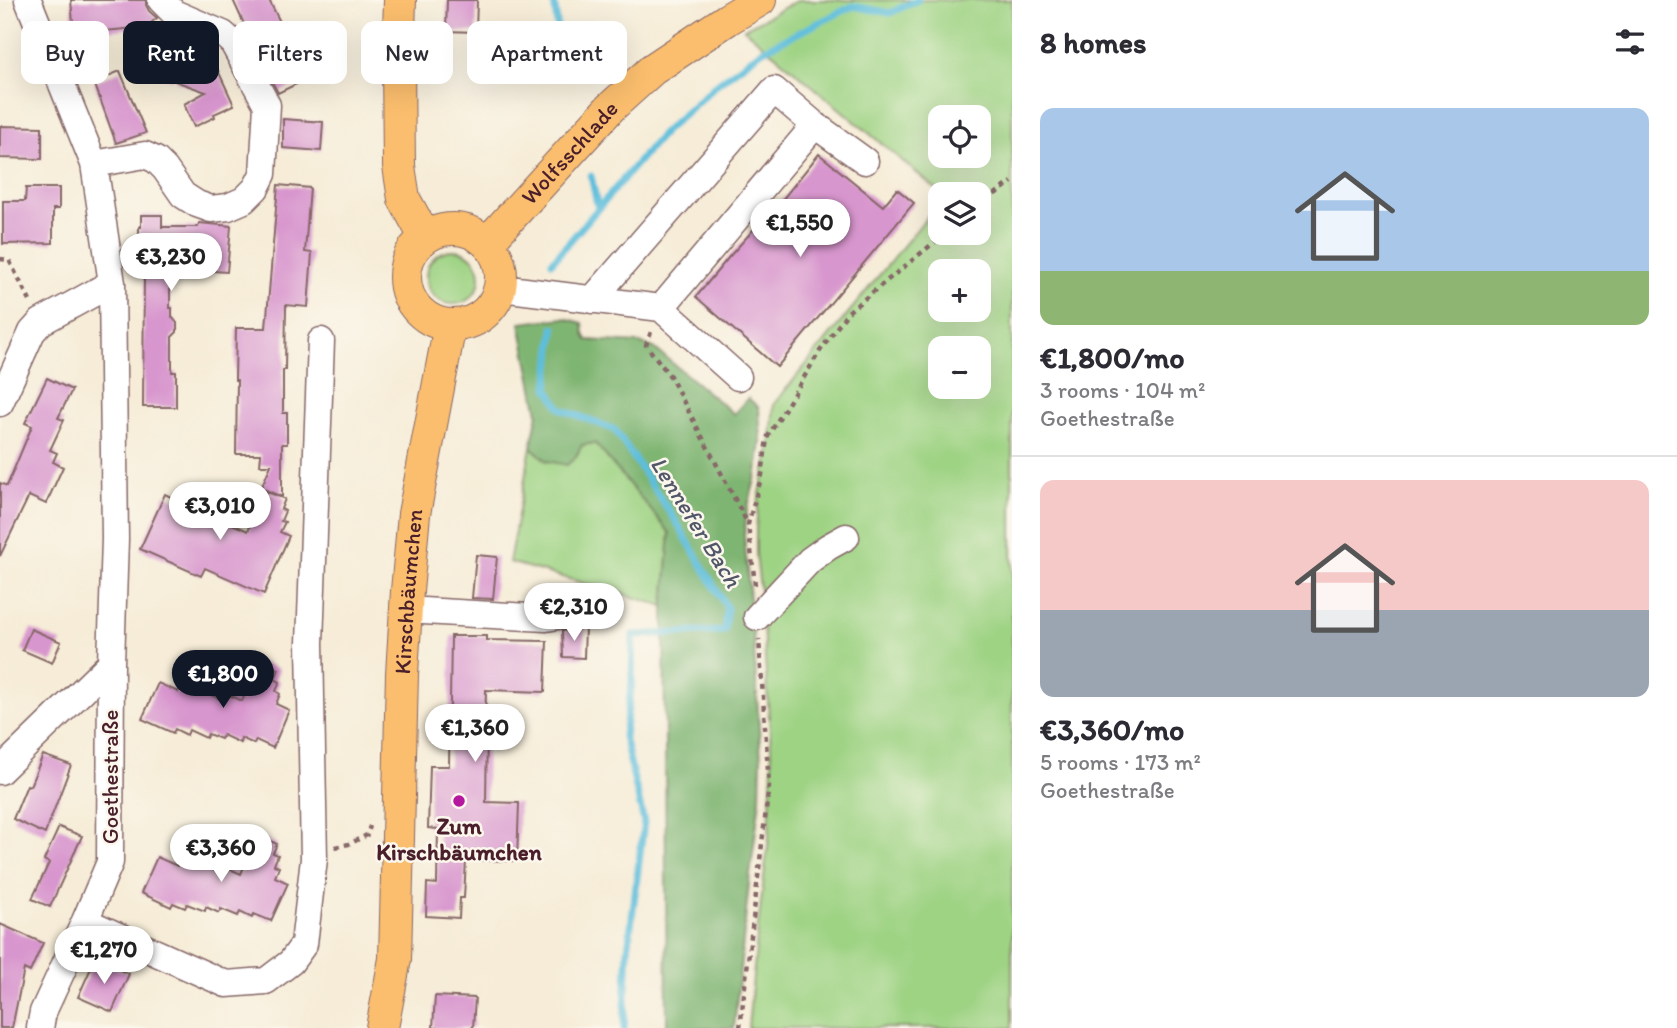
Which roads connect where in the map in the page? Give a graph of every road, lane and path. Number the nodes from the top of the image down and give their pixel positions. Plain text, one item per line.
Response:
1 (28, 0) edge
2 (161, 0) edge
3 (400, 0) edge
4 (760, 0) edge
5 (726, 10) edge
6 (815, 125) junction
7 (865, 161) dead end
8 (94, 164) junction
9 (1012, 182) edge
10 (991, 197) edge
11 (425, 237) junction
12 (488, 242) junction
13 (931, 245) edge
14 (0, 259) edge
15 (113, 283) junction
16 (501, 288) junction
17 (592, 300) junction
18 (661, 309) junction
19 (41, 322) junction
20 (450, 326) junction
21 (321, 341) dead end
22 (738, 377) dead end
23 (0, 402) edge
24 (748, 524) junction
25 (846, 537) dead end
26 (406, 610) junction
27 (576, 613) dead end
28 (757, 617) junction
29 (111, 663) junction
30 (0, 771) edge
31 (400, 802) junction
32 (314, 859) junction
33 (85, 921) junction
34 (40, 1028) edge
35 (382, 1028) edge
36 (740, 1028) edge

1 - 8 street, Goethestraße
2 - 8 street
3 - 11 main road
4 - 5 main road, Wolfsschlade
5 - 12 main road, Wolfsschlade
6 - 7 street
6 - 17 street
6 - 18 street
8 - 15 street, Goethestraße
9 - 10 path
11 - 12 main road
11 - 20 main road
12 - 16 main road
13 - 24 path
14 - 19 path
15 - 19 street
15 - 29 street, Goethestraße
16 - 17 street
16 - 20 main road
17 - 18 street
18 - 22 street
18 - 24 path
19 - 23 street
20 - 26 main road, Kirschbäumchen
21 - 32 street
24 - 28 path
25 - 28 street
26 - 27 street
26 - 31 main road, Kirschbäumchen
28 - 36 path
29 - 30 street
29 - 33 street, Goethestraße
31 - 32 path
31 - 35 main road, Kirschbäumchen
32 - 33 street
33 - 34 street, Goethestraße

